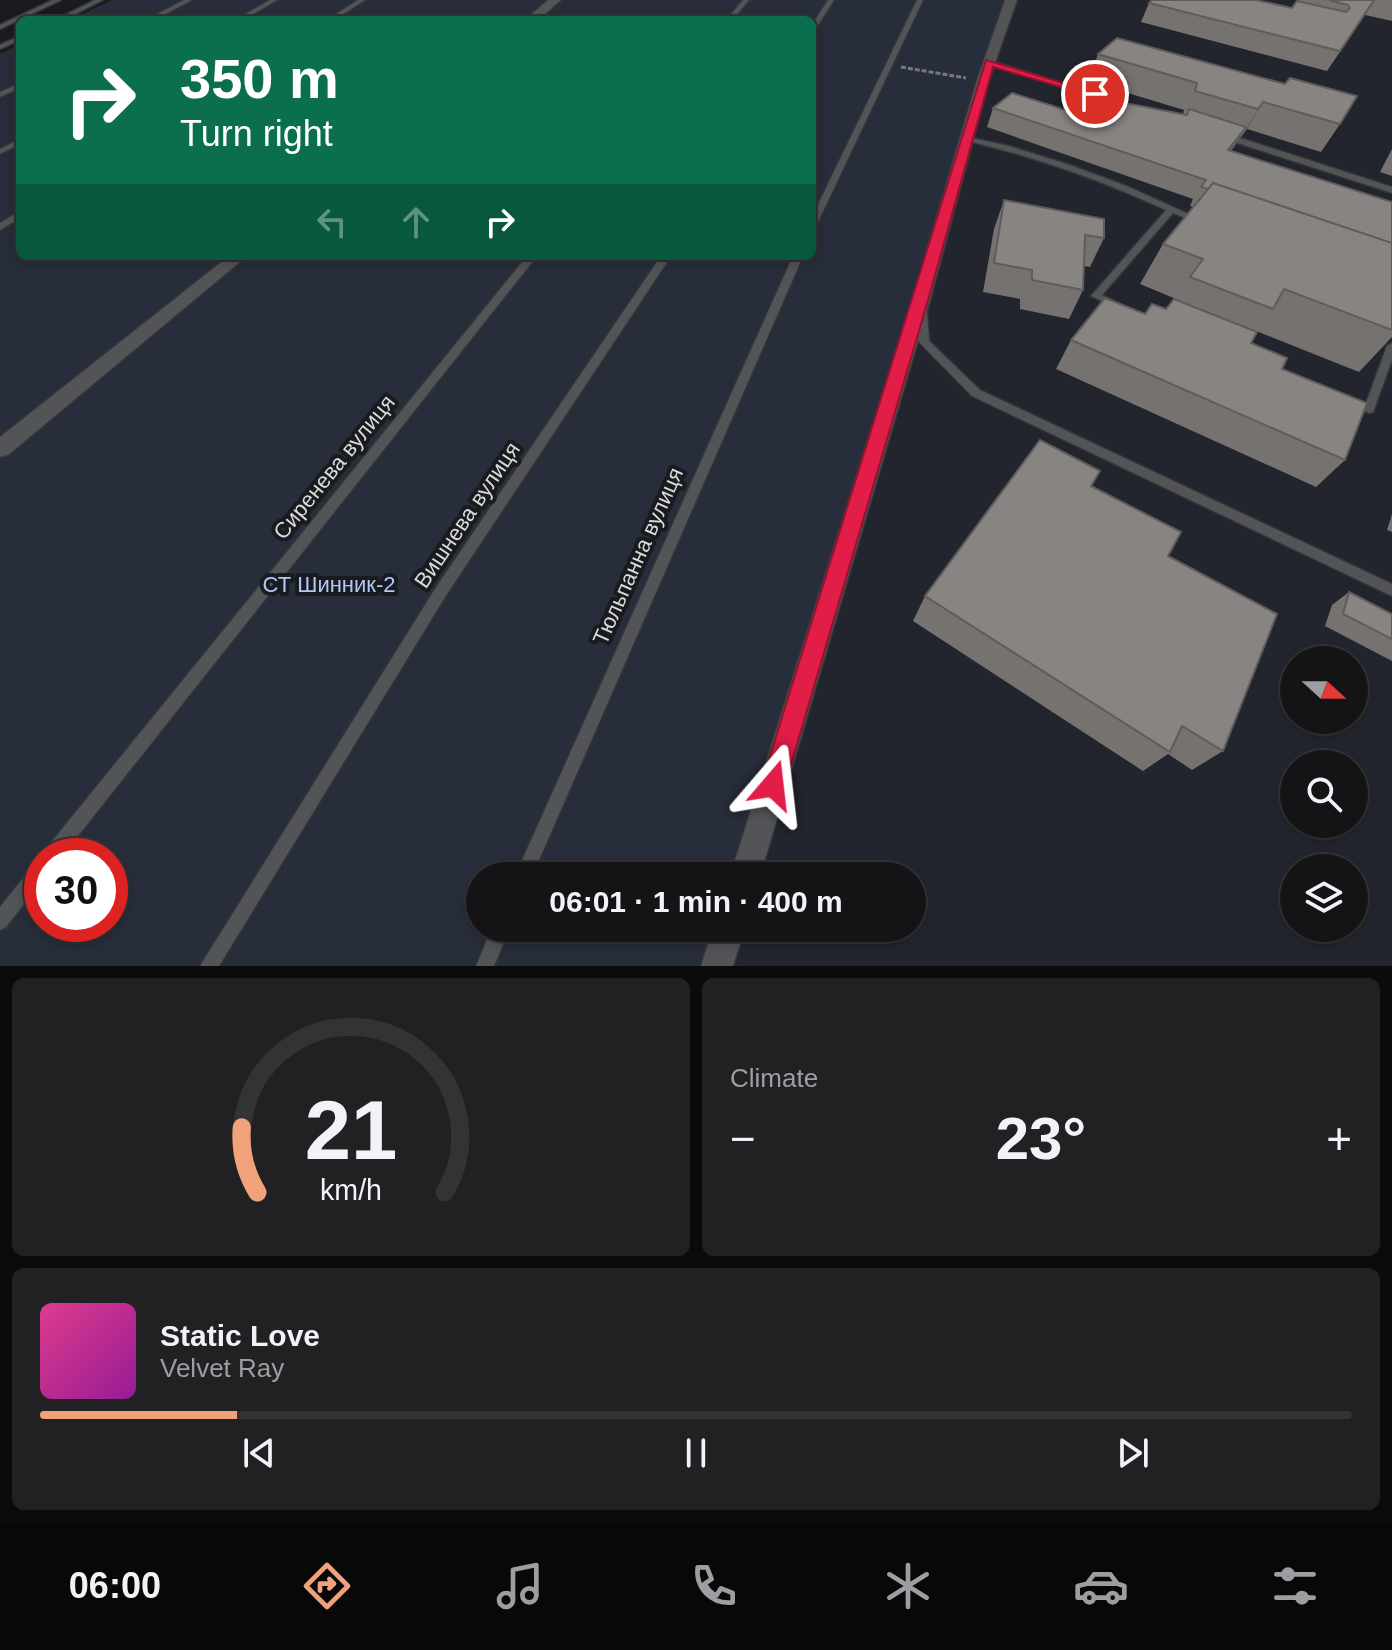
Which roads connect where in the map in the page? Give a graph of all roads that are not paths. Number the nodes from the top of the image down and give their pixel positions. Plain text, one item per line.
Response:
1 (58, 0) edge
2 (100, 0) edge
3 (189, 0) edge
4 (274, 0) edge
5 (362, 0) edge
6 (555, 0) edge
7 (746, 0) edge
8 (831, 0) edge
9 (920, 0) edge
10 (1011, 0) edge
11 (22, 16) edge
12 (66, 16) edge
13 (157, 16) edge
14 (245, 16) edge
15 (336, 16) edge
16 (536, 16) edge
17 (732, 16) edge
18 (816, 24) edge
19 (986, 71) junction
20 (1139, 108) edge
21 (1214, 132) edge
22 (966, 138) junction
23 (1392, 190) edge
24 (1170, 211) junction
25 (816, 218) edge
26 (1214, 226) edge
27 (234, 260) edge
28 (529, 260) edge
29 (663, 260) edge
30 (796, 260) edge
31 (922, 297) junction
32 (1124, 308) edge
33 (1392, 346) edge
34 (1340, 397) edge
35 (0, 449) edge
36 (1392, 590) edge
37 (65, 838) edge
38 (529, 862) edge
39 (749, 862) edge
40 (24, 891) edge
41 (0, 921) edge
42 (495, 942) edge
43 (725, 942) edge
44 (209, 966) edge
45 (485, 966) edge
46 (717, 966) edge

1 - 11 lane
2 - 12 lane
3 - 13 lane
4 - 14 lane
5 - 15 lane
6 - 16 street
7 - 17 lane
8 - 18 lane
9 - 25 lane
10 - 19 street
19 - 20 lane
19 - 22 street
21 - 23 lane
22 - 24 lane
22 - 31 street
24 - 26 lane
24 - 32 lane
27 - 35 street
28 - 37 lane, Сиренева вулиця
29 - 44 lane, Вишнева вулиця
30 - 38 lane, Тюльпанна вулиця
31 - 36 lane
31 - 39 street
33 - 34 lane
40 - 41 lane
42 - 45 lane
43 - 46 street

